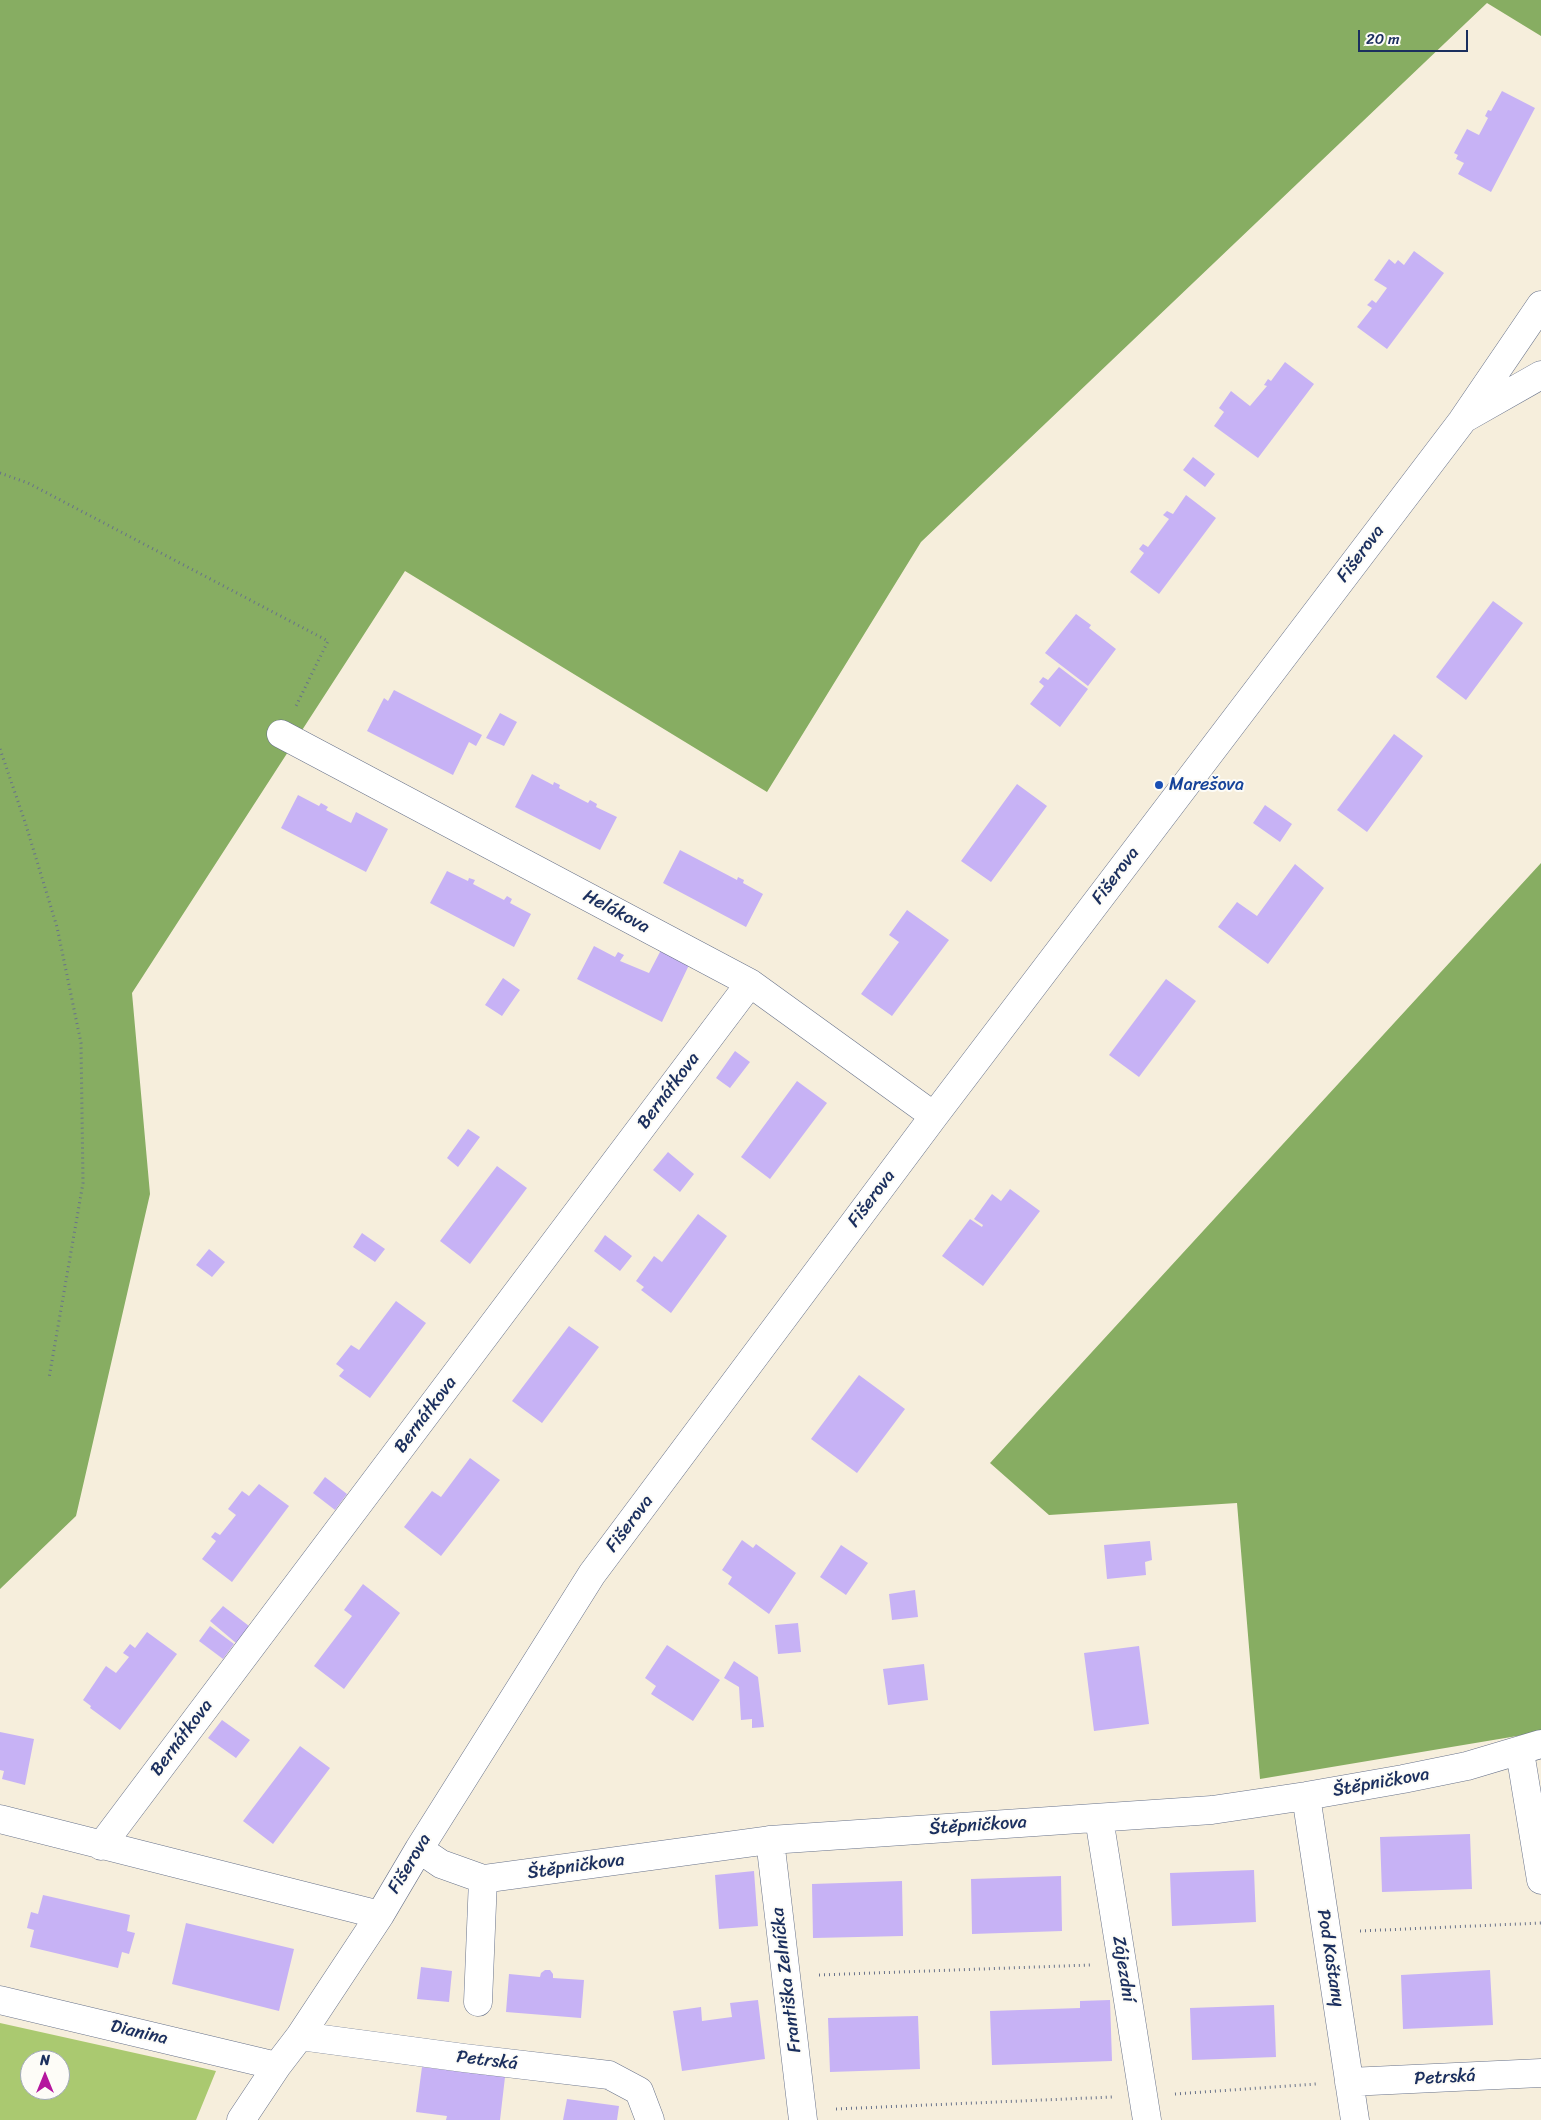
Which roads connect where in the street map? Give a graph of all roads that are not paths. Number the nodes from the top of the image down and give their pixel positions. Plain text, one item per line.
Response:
1 (1541, 305) edge
2 (1541, 376) edge
3 (1462, 421) junction
4 (281, 734) road end
5 (750, 984) junction
6 (934, 1116) junction
7 (1530, 1748) edge
8 (1306, 1796) junction
9 (1099, 1818) junction
10 (0, 1819) edge
11 (770, 1840) junction
12 (101, 1846) junction
13 (418, 1849) junction
14 (483, 1879) junction
15 (1541, 1880) edge
16 (380, 1915) junction
17 (0, 2000) edge
18 (478, 2002) dead end
19 (300, 2036) junction
20 (278, 2066) junction
21 (1541, 2073) edge
22 (1349, 2082) junction
23 (1146, 2108) edge
24 (803, 2116) edge
25 (241, 2120) edge
26 (650, 2120) edge
27 (1355, 2120) edge

1 - 3 street, Fišerova
2 - 3 street
3 - 6 street, Fišerova
4 - 5 street, Helákova
5 - 6 street, Helákova
5 - 12 street, Bernátkova
6 - 13 street, Fišerova
7 - 8 street, Štěpničkova
7 - 15 street
8 - 9 street, Štěpničkova
8 - 22 street, Pod Kaštany
9 - 11 street, Štěpničkova
9 - 23 street, Zájezdní
10 - 12 street
11 - 14 street, Štěpničkova
11 - 24 street, Františka Zelníčka
12 - 16 street
13 - 14 street, Štěpničkova
13 - 16 street, Fišerova
14 - 18 street
16 - 19 street, Fišerova
17 - 20 street, Dianina
19 - 20 street, Fišerova
19 - 26 street, Petrská
20 - 25 street, Fišerova
21 - 22 street, Petrská
22 - 27 street, Pod Kaštany

